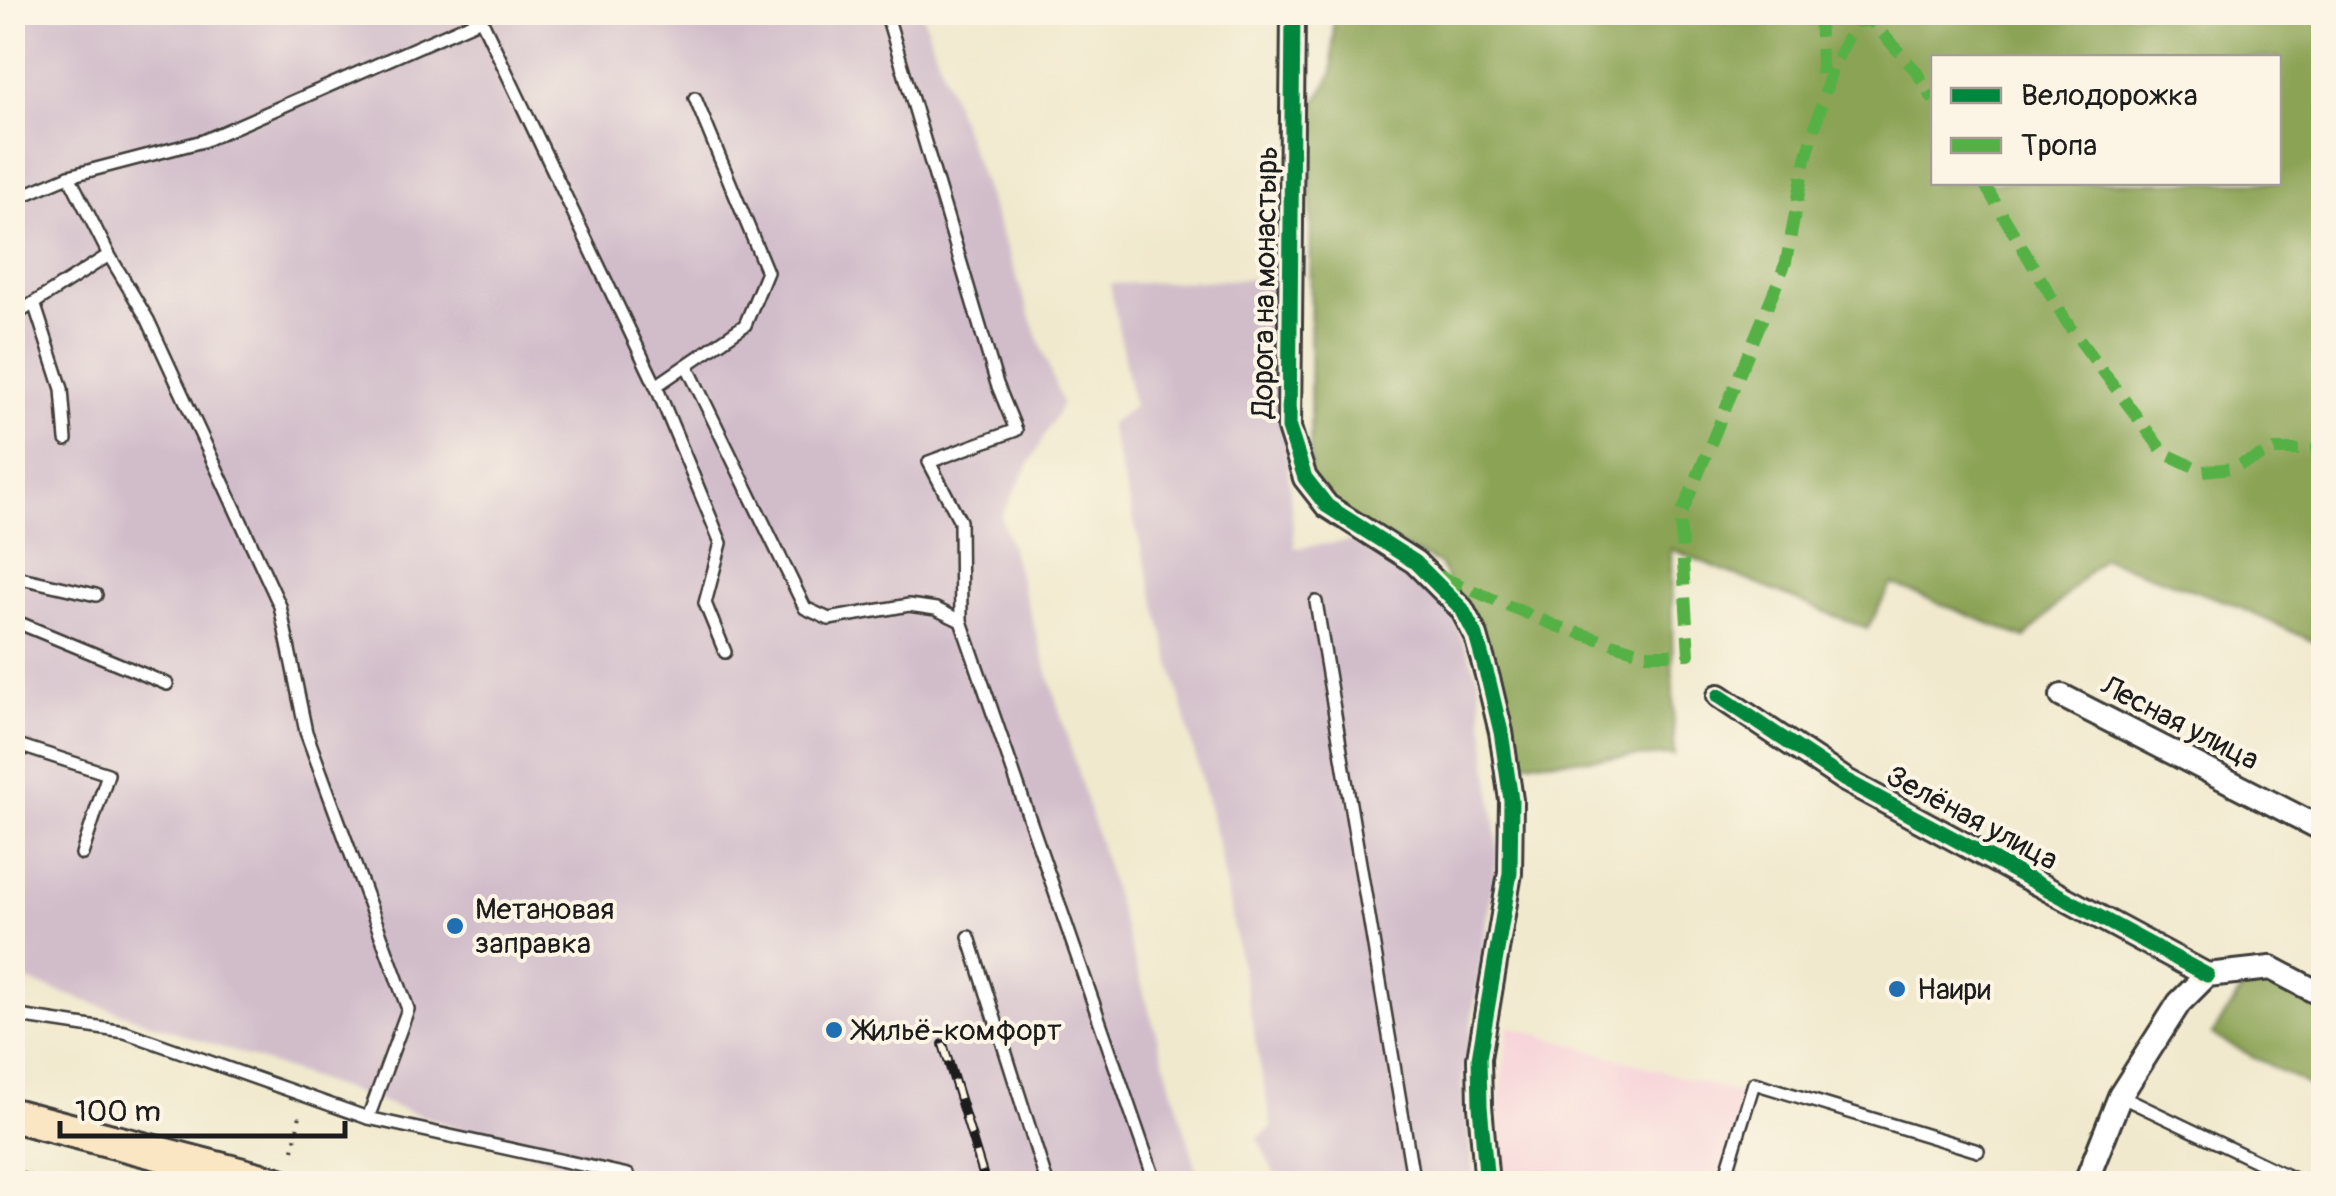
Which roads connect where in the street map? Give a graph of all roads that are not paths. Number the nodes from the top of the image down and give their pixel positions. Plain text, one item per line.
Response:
1 (886, 12) edge
2 (1294, 12) edge
3 (696, 98) dead end
4 (68, 176) junction
5 (12, 200) edge
6 (109, 254) junction
7 (34, 303) junction
8 (12, 316) edge
9 (687, 366) junction
10 (656, 386) junction
11 (66, 440) dead end
12 (12, 576) edge
13 (96, 596) dead end
14 (1316, 602) dead end
15 (12, 620) edge
16 (961, 621) junction
17 (725, 652) dead end
18 (167, 684) dead end
19 (1719, 696) dead end
20 (2062, 696) dead end
21 (12, 744) edge
22 (2324, 830) edge
23 (82, 854) dead end
24 (969, 937) dead end
25 (2207, 975) junction
26 (2324, 996) edge
27 (12, 1015) edge
28 (2120, 1096) junction
29 (12, 1115) edge
30 (368, 1118) junction
31 (1978, 1151) dead end
32 (12, 1178) edge
33 (2300, 1182) edge
34 (37, 1184) edge
35 (277, 1184) edge
36 (634, 1184) edge
37 (1038, 1184) edge
38 (1156, 1184) edge
39 (1414, 1184) edge
40 (1487, 1184) edge
41 (1723, 1184) edge
42 (2085, 1184) edge

1 - 16 lane
2 - 40 street, Дорога на монастырь
3 - 9 lane
4 - 5 lane
4 - 6 lane
4 - 10 lane
6 - 7 lane
6 - 30 lane
7 - 8 lane
7 - 11 lane
9 - 10 lane
9 - 16 lane
10 - 17 lane
12 - 13 lane
14 - 39 lane
15 - 18 lane
16 - 38 lane
19 - 25 street, Зелёная улица
20 - 22 street, Лесная улица
21 - 23 lane
24 - 37 lane
25 - 26 street
25 - 28 street
27 - 30 lane
28 - 33 lane
28 - 42 street
29 - 35 main road
30 - 36 lane
31 - 41 lane
32 - 34 lane

